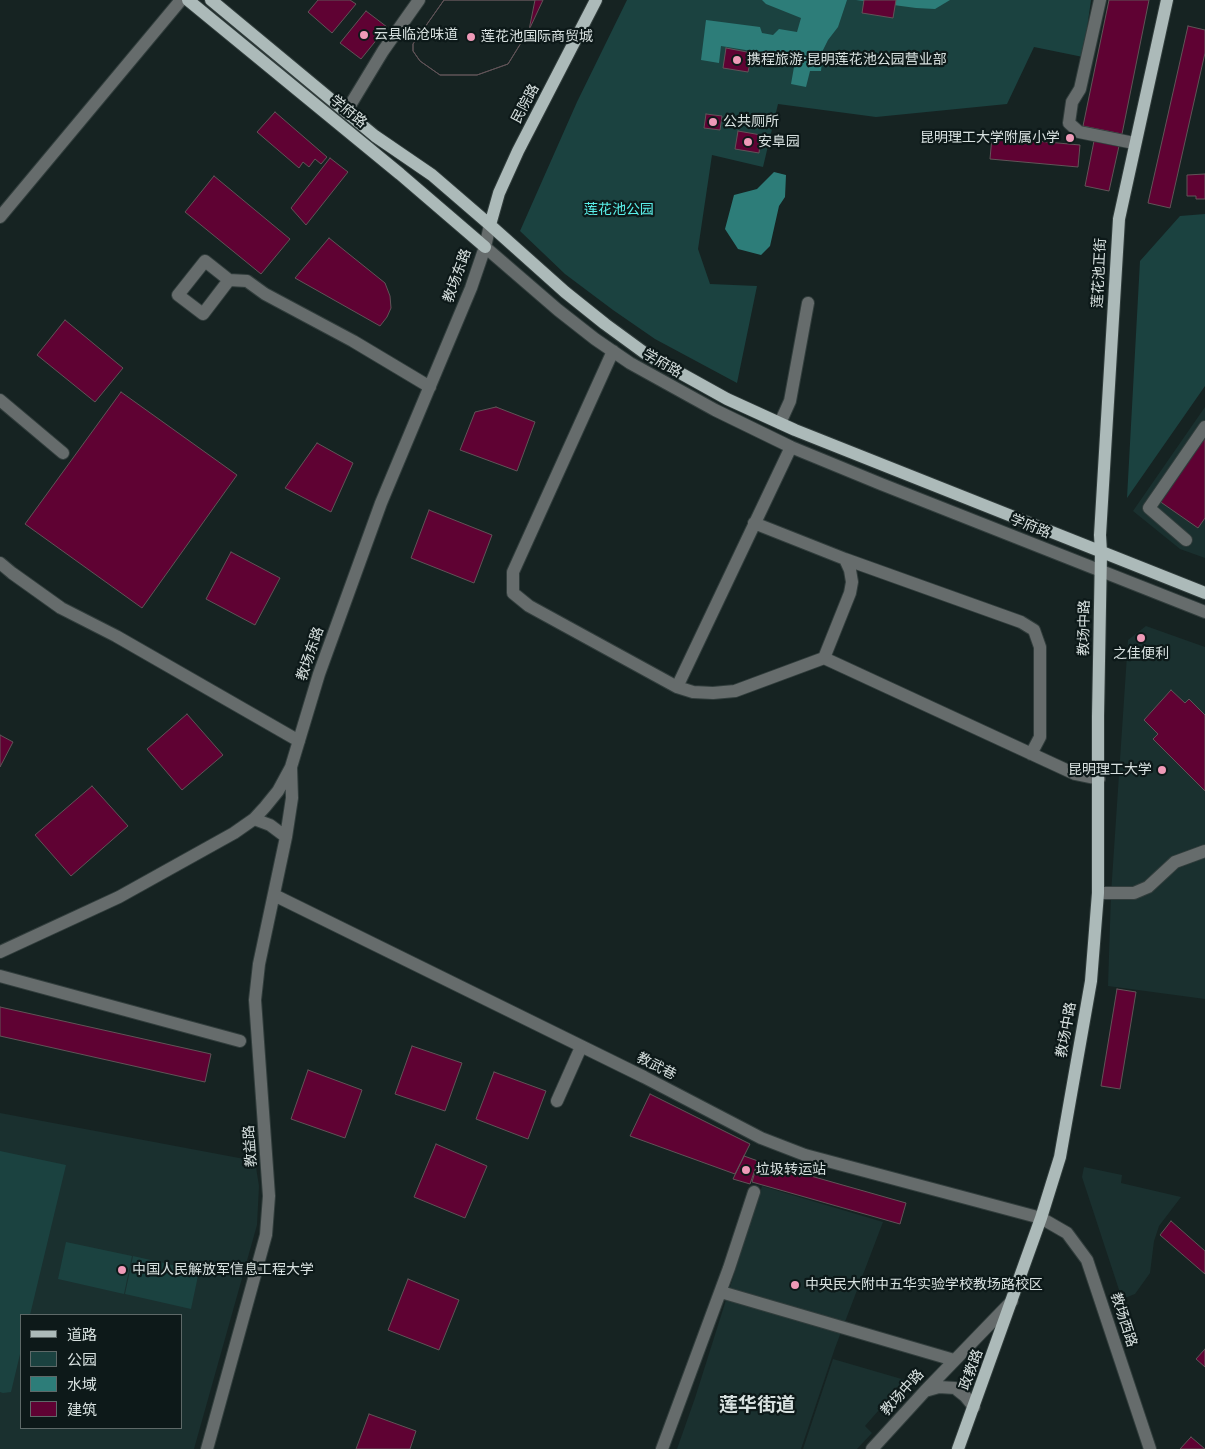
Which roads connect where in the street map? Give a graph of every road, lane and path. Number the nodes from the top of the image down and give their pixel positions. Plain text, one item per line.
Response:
1 (181, 0) edge
2 (188, 0) edge
3 (210, 0) edge
4 (419, 0) edge
5 (596, 0) edge
6 (1100, 0) edge
7 (1167, 0) edge
8 (346, 112) junction
9 (1134, 143) junction
10 (0, 217) edge
11 (490, 224) junction
12 (485, 247) junction
13 (229, 280) dead end
14 (808, 302) dead end
15 (613, 351) junction
16 (430, 387) junction
17 (0, 400) edge
18 (780, 424) junction
19 (1205, 427) edge
20 (790, 446) junction
21 (63, 453) dead end
22 (754, 523) junction
23 (1186, 540) dead end
24 (1101, 552) junction
25 (845, 559) junction
26 (0, 563) edge
27 (1101, 571) junction
28 (1205, 593) edge
29 (1205, 612) edge
30 (824, 658) junction
31 (676, 687) junction
32 (299, 741) junction
33 (1032, 754) junction
34 (291, 767) junction
35 (1099, 779) junction
36 (254, 819) junction
37 (286, 837) junction
38 (1205, 851) edge
39 (1105, 893) junction
40 (274, 895) junction
41 (0, 952) edge
42 (0, 976) edge
43 (240, 1041) dead end
44 (581, 1047) junction
45 (557, 1101) dead end
46 (754, 1192) dead end
47 (1041, 1218) junction
48 (721, 1292) junction
49 (1012, 1301) junction
50 (954, 1360) junction
51 (925, 1391) junction
52 (974, 1407) junction
53 (207, 1449) edge
54 (662, 1449) edge
55 (872, 1449) edge
56 (958, 1449) edge
57 (1150, 1449) edge

1 - 10 street
2 - 12 main road, 学府路
3 - 8 main road, 学府路
4 - 8 street
5 - 11 main road, 民院路
6 - 9 street
7 - 9 main road, 莲花池正街
8 - 11 main road, 学府路
9 - 24 main road, 莲花池正街
11 - 12 street, 教场东路
11 - 18 main road, 学府路
12 - 15 street, 学府路
12 - 16 street, 教场东路
13 - 16 street
14 - 18 street
15 - 20 street, 学府路
15 - 31 street
16 - 32 street, 教场东路
17 - 21 street
18 - 24 main road, 学府路
19 - 23 street
20 - 22 street
20 - 27 street, 学府路
22 - 25 street
22 - 31 street
24 - 27 main road, 教场中路
24 - 28 main road, 学府路
25 - 30 street
25 - 33 street
26 - 32 street
27 - 29 street, 学府路
27 - 35 main road, 教场中路
30 - 31 street
30 - 33 street
32 - 34 street, 教场东路
33 - 35 street
34 - 36 street, 教场东路
34 - 37 street, 教益路
35 - 39 main road, 教场中路
36 - 37 street
36 - 41 street, 教场东路
37 - 40 street, 教益路
38 - 39 street
39 - 47 main road, 教场中路
40 - 44 street, 教武巷
40 - 53 street, 教益路
42 - 43 street
44 - 45 street
44 - 47 street, 教武巷
46 - 48 street
47 - 49 main road, 教场中路
47 - 57 street, 教场西路
48 - 50 street
48 - 54 street
49 - 50 street, 教场中路
49 - 52 main road, 政教路
50 - 51 street, 教场中路
51 - 52 street
51 - 55 street, 教场中路
52 - 56 main road, 政教路

